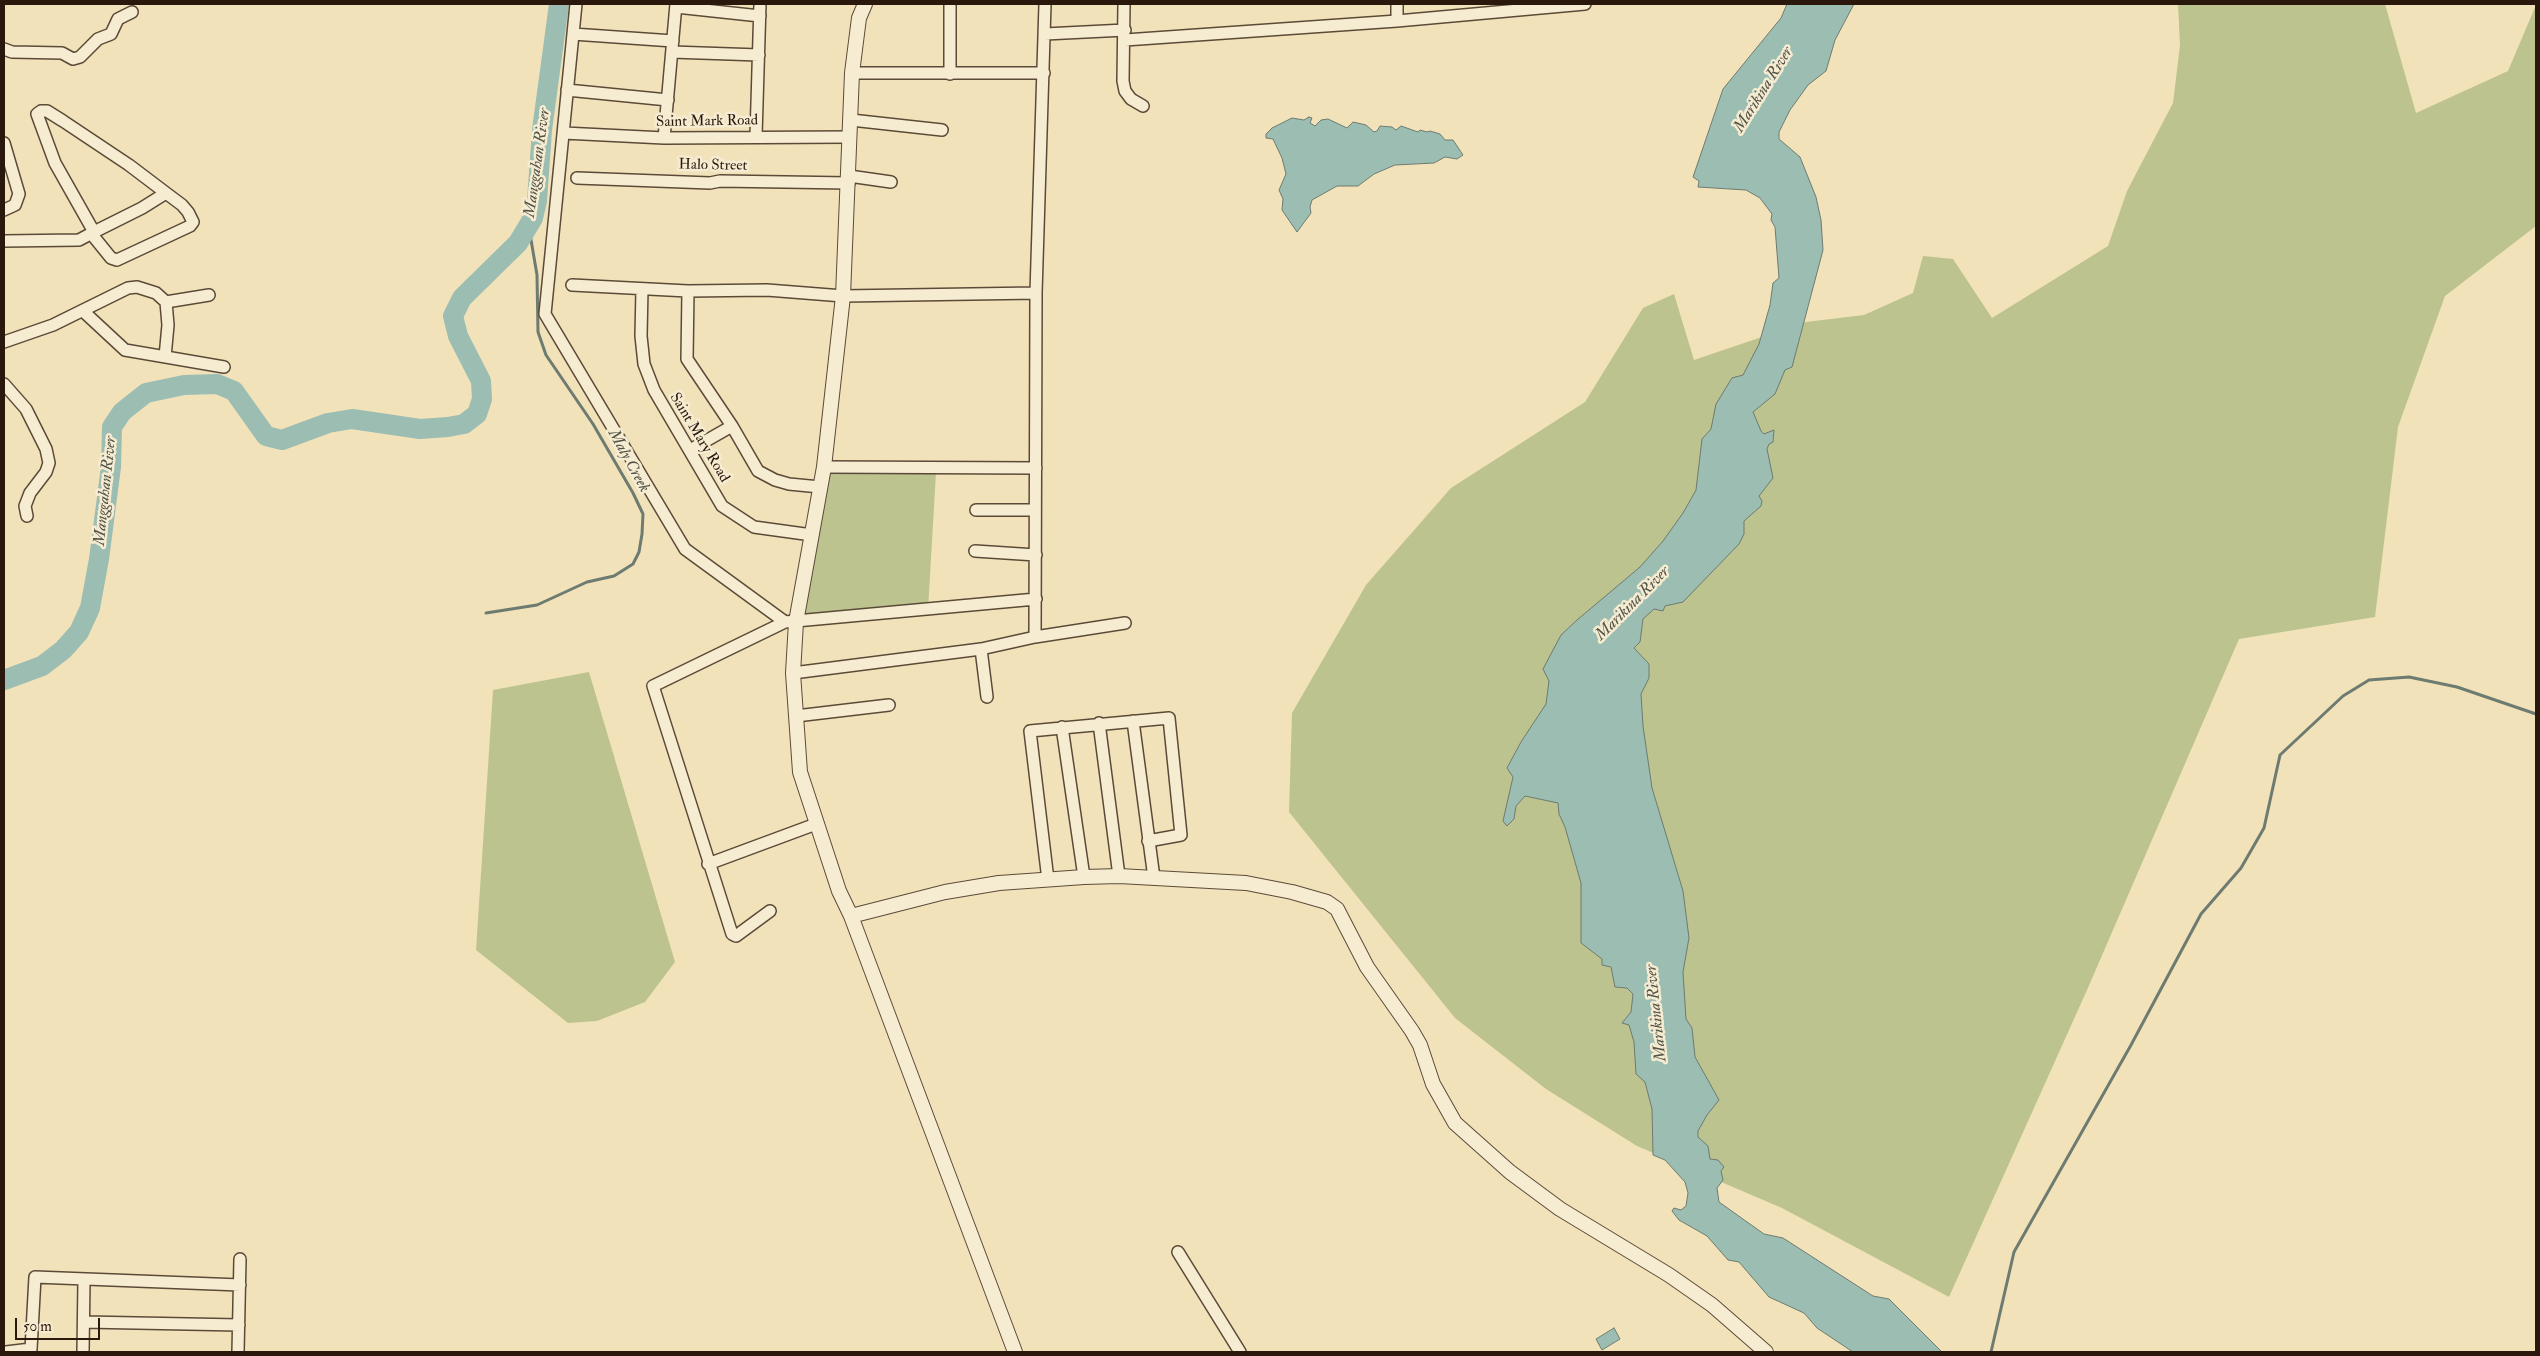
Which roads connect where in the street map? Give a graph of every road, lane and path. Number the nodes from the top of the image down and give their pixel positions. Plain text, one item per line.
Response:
1 (576, 4) edge
2 (760, 4) edge
3 (865, 4) edge
4 (950, 4) edge
5 (1045, 4) edge
6 (1124, 4) edge
7 (1397, 4) edge
8 (1585, 4) edge
9 (676, 5) edge
10 (132, 12) dead end
11 (760, 16) junction
12 (1397, 21) junction
13 (573, 34) junction
14 (1045, 34) junction
15 (1125, 35) junction
16 (673, 46) junction
17 (4, 49) edge
18 (760, 55) junction
19 (852, 72) junction
20 (1044, 73) junction
21 (950, 74) junction
22 (567, 90) junction
23 (668, 100) junction
24 (1143, 106) dead end
25 (851, 120) junction
26 (942, 130) dead end
27 (564, 133) junction
28 (756, 136) junction
29 (850, 137) junction
30 (664, 138) junction
31 (4, 143) edge
32 (577, 178) dead end
33 (849, 179) junction
34 (891, 182) dead end
35 (166, 193) junction
36 (4, 210) edge
37 (94, 232) junction
38 (4, 241) edge
39 (572, 285) dead end
40 (642, 289) junction
41 (688, 291) junction
42 (1036, 293) junction
43 (209, 295) dead end
44 (843, 296) junction
45 (166, 302) junction
46 (83, 310) junction
47 (4, 342) edge
48 (165, 357) junction
49 (224, 367) dead end
50 (5, 386) edge
51 (732, 426) junction
52 (690, 450) junction
53 (824, 467) junction
54 (1036, 468) junction
55 (820, 487) junction
56 (976, 510) dead end
57 (1035, 510) junction
58 (27, 516) dead end
59 (812, 535) junction
60 (975, 551) dead end
61 (1036, 555) junction
62 (1036, 599) junction
63 (791, 622) junction
64 (1126, 623) dead end
65 (1035, 637) junction
66 (981, 649) junction
67 (793, 673) junction
68 (987, 697) dead end
69 (889, 706) dead end
70 (796, 716) junction
71 (1133, 721) junction
72 (1099, 723) junction
73 (1062, 727) junction
74 (816, 824) junction
75 (1148, 841) junction
76 (708, 864) junction
77 (1119, 876) junction
78 (1084, 877) junction
79 (1154, 878) junction
80 (1048, 880) junction
81 (770, 911) dead end
82 (851, 916) junction
83 (1178, 1252) dead end
84 (240, 1259) dead end
85 (84, 1280) junction
86 (240, 1285) junction
87 (84, 1322) junction
88 (239, 1325) junction
89 (6, 1352) edge
90 (83, 1352) edge
91 (238, 1352) edge
92 (1015, 1352) edge
93 (1240, 1352) edge
94 (1766, 1352) edge

1 - 13 street
2 - 11 street
3 - 19 street
4 - 21 street
5 - 14 street
6 - 15 street
7 - 12 street
8 - 12 street
9 - 11 street
9 - 16 street
10 - 17 street
11 - 18 street
12 - 15 street
13 - 16 street
13 - 22 street
14 - 15 street
14 - 20 street
15 - 24 street
16 - 18 street
16 - 23 street
18 - 28 street
19 - 21 street
19 - 25 street
20 - 21 street
20 - 42 street
22 - 23 street
22 - 27 street
23 - 30 street
25 - 26 street
25 - 29 street
27 - 30 street, Saint Mark Road
27 - 63 street
28 - 29 street, Saint Mark Road
28 - 30 street, Saint Mark Road
29 - 33 street
31 - 36 street
32 - 33 street, Halo Street
33 - 34 street, Halo Street
33 - 44 street
35 - 37 street
35 - 37 street
35 - 37 street
37 - 38 street
39 - 40 street
40 - 41 street
40 - 52 street, Saint Mary Road
41 - 44 street
41 - 51 street
42 - 44 street
42 - 54 street
43 - 45 street
44 - 53 street
45 - 46 street
45 - 48 street
46 - 47 street
46 - 48 street
48 - 49 street
50 - 58 street
51 - 52 street
51 - 55 street
52 - 59 street, Saint Mary Road
53 - 54 street
53 - 55 street
54 - 57 street
55 - 59 street
56 - 57 street
57 - 61 street
59 - 63 street
60 - 61 street
61 - 62 street
62 - 63 street
62 - 65 street
63 - 67 street
63 - 76 street
64 - 65 street
65 - 66 street
66 - 67 street
66 - 68 street
67 - 70 street
69 - 70 street
70 - 74 street
71 - 72 street
71 - 75 street
71 - 75 street
72 - 73 street
72 - 77 street
73 - 78 street
73 - 80 street
74 - 76 street
74 - 82 street
75 - 79 street
76 - 81 street
77 - 78 street
77 - 79 street
78 - 80 street
79 - 94 street
80 - 82 street
82 - 92 street
83 - 93 street
84 - 86 street
85 - 86 street
85 - 87 street
85 - 89 street
86 - 88 street
87 - 88 street
87 - 90 street
88 - 91 street

